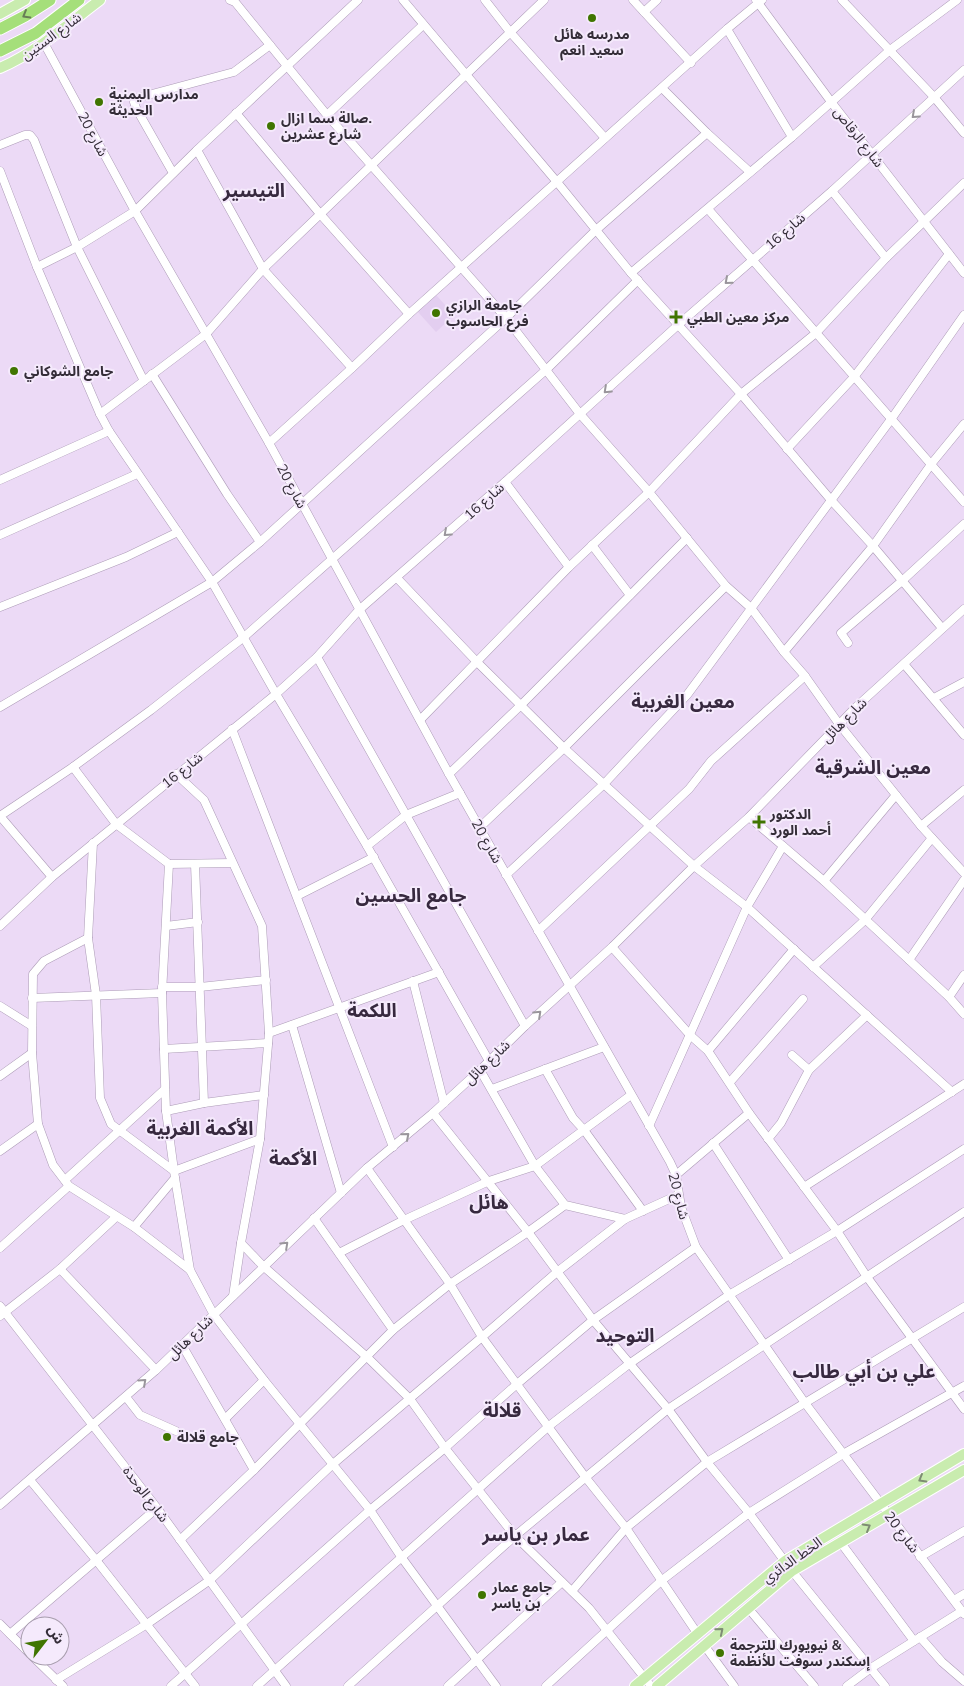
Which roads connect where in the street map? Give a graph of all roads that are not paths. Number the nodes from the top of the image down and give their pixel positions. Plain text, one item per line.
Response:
1 (25, 0) edge
2 (50, 0) edge
3 (79, 0) edge
4 (100, 0) edge
5 (230, 0) edge
6 (358, 0) edge
7 (404, 0) edge
8 (485, 0) edge
9 (544, 0) edge
10 (633, 0) edge
11 (657, 0) edge
12 (957, 0) edge
13 (759, 1) edge
14 (846, 1) edge
15 (644, 12) junction
16 (0, 14) edge
17 (423, 25) junction
18 (0, 29) edge
19 (727, 29) junction
20 (510, 32) junction
21 (44, 43) junction
22 (270, 45) junction
23 (890, 50) junction
24 (0, 51) edge
25 (691, 63) junction
26 (287, 66) junction
27 (0, 68) edge
28 (964, 70) edge
29 (468, 75) junction
30 (662, 88) junction
31 (934, 97) junction
32 (832, 103) junction
33 (236, 113) junction
34 (327, 115) junction
35 (707, 133) junction
36 (964, 133) edge
37 (606, 138) junction
38 (792, 138) junction
39 (0, 145) edge
40 (197, 150) junction
41 (872, 154) junction
42 (371, 166) junction
43 (0, 171) edge
44 (750, 172) junction
45 (173, 173) junction
46 (557, 182) junction
47 (964, 183) edge
48 (832, 191) junction
49 (708, 209) junction
50 (135, 211) junction
51 (322, 215) junction
52 (923, 221) junction
53 (596, 230) junction
54 (76, 247) junction
55 (950, 254) junction
56 (886, 258) junction
57 (752, 259) junction
58 (38, 267) junction
59 (462, 267) junction
60 (263, 269) junction
61 (631, 273) junction
62 (964, 273) edge
63 (638, 280) junction
64 (409, 314) junction
65 (964, 315) edge
66 (506, 318) junction
67 (678, 325) junction
68 (816, 333) junction
69 (206, 334) junction
70 (352, 368) junction
71 (547, 369) junction
72 (152, 374) junction
73 (854, 377) junction
74 (144, 381) junction
75 (741, 394) junction
76 (100, 414) junction
77 (580, 414) junction
78 (892, 418) junction
79 (964, 424) edge
80 (109, 431) junction
81 (269, 443) junction
82 (787, 449) junction
83 (932, 463) junction
84 (138, 474) junction
85 (0, 480) edge
86 (505, 482) junction
87 (649, 492) junction
88 (831, 500) junction
89 (964, 502) edge
90 (301, 503) junction
91 (964, 524) edge
92 (178, 532) junction
93 (0, 535) edge
94 (687, 538) junction
95 (260, 542) junction
96 (592, 545) junction
97 (873, 546) junction
98 (331, 559) junction
99 (569, 567) junction
100 (397, 578) junction
101 (902, 581) junction
102 (212, 582) junction
103 (726, 586) junction
104 (630, 595) junction
105 (0, 607) edge
106 (750, 608) junction
107 (964, 609) edge
108 (359, 610) junction
109 (942, 628) junction
110 (244, 637) junction
111 (848, 643) dead end
112 (784, 652) junction
113 (317, 657) junction
114 (477, 662) junction
115 (904, 664) junction
116 (805, 676) junction
117 (964, 682) edge
118 (276, 694) junction
119 (934, 698) junction
120 (521, 706) junction
121 (0, 707) edge
122 (420, 720) junction
123 (840, 724) junction
124 (232, 729) junction
125 (964, 734) edge
126 (564, 748) junction
127 (73, 767) junction
128 (176, 774) junction
129 (449, 774) junction
130 (604, 784) junction
131 (964, 790) edge
132 (460, 793) junction
133 (896, 795) junction
134 (406, 816) junction
135 (749, 817) junction
136 (116, 824) junction
137 (650, 826) junction
138 (921, 826) junction
139 (480, 828) junction
140 (932, 838) junction
141 (94, 843) junction
142 (368, 846) junction
143 (783, 846) junction
144 (374, 858) junction
145 (232, 863) junction
146 (169, 864) junction
147 (196, 864) junction
148 (694, 866) junction
149 (964, 873) edge
150 (506, 875) junction
151 (52, 878) junction
152 (964, 880) edge
153 (824, 881) junction
154 (296, 896) junction
155 (747, 907) junction
156 (865, 920) junction
157 (198, 922) junction
158 (0, 926) edge
159 (166, 926) junction
160 (538, 931) junction
161 (88, 938) junction
162 (612, 947) junction
163 (794, 950) junction
164 (909, 960) junction
165 (814, 967) junction
166 (438, 972) junction
167 (964, 975) edge
168 (266, 980) junction
169 (413, 981) junction
170 (569, 986) junction
171 (200, 987) junction
172 (162, 990) junction
173 (96, 995) junction
174 (949, 997) junction
175 (32, 998) junction
176 (802, 999) dead end
177 (0, 1005) edge
178 (340, 1008) junction
179 (964, 1014) edge
180 (866, 1015) junction
181 (292, 1025) junction
182 (32, 1026) junction
183 (525, 1026) junction
184 (269, 1033) junction
185 (690, 1035) junction
186 (268, 1043) junction
187 (202, 1047) junction
188 (604, 1047) junction
189 (164, 1049) junction
190 (708, 1051) junction
191 (32, 1053) junction
192 (792, 1055) dead end
193 (489, 1060) junction
194 (546, 1069) junction
195 (480, 1070) junction
196 (809, 1070) junction
197 (0, 1076) edge
198 (730, 1082) junction
199 (964, 1084) edge
200 (165, 1089) junction
201 (492, 1089) junction
202 (952, 1092) junction
203 (264, 1095) junction
204 (631, 1095) junction
205 (204, 1103) junction
206 (444, 1103) junction
207 (166, 1111) junction
208 (433, 1113) junction
209 (749, 1113) junction
210 (38, 1124) junction
211 (649, 1126) junction
212 (119, 1130) junction
213 (584, 1130) junction
214 (260, 1139) junction
215 (768, 1139) junction
216 (713, 1143) junction
217 (393, 1147) junction
218 (964, 1149) edge
219 (0, 1151) edge
220 (536, 1166) junction
221 (367, 1168) junction
222 (175, 1175) junction
223 (676, 1175) junction
224 (489, 1181) junction
225 (67, 1183) junction
226 (804, 1187) junction
227 (341, 1193) junction
228 (678, 1194) junction
229 (565, 1205) junction
230 (643, 1211) junction
231 (964, 1212) edge
232 (116, 1217) junction
233 (314, 1218) junction
234 (625, 1219) junction
235 (404, 1220) junction
236 (134, 1227) junction
237 (837, 1231) junction
238 (528, 1232) junction
239 (242, 1243) junction
240 (696, 1247) junction
241 (0, 1248) edge
242 (339, 1253) junction
243 (789, 1260) junction
244 (263, 1266) junction
245 (60, 1269) junction
246 (190, 1270) junction
247 (557, 1272) junction
248 (867, 1277) junction
249 (450, 1284) junction
250 (729, 1295) junction
251 (233, 1296) junction
252 (964, 1307) edge
253 (2, 1312) edge
254 (214, 1315) junction
255 (594, 1320) junction
256 (393, 1330) junction
257 (482, 1337) junction
258 (912, 1339) junction
259 (182, 1345) junction
260 (764, 1345) junction
261 (367, 1357) junction
262 (629, 1364) junction
263 (156, 1370) junction
264 (264, 1380) junction
265 (517, 1384) junction
266 (964, 1386) edge
267 (952, 1393) junction
268 (126, 1397) junction
269 (410, 1399) junction
270 (806, 1403) junction
271 (668, 1409) junction
272 (964, 1409) edge
273 (224, 1419) junction
274 (300, 1424) junction
275 (93, 1426) junction
276 (549, 1426) junction
277 (176, 1431) dead end
278 (445, 1448) junction
279 (843, 1454) junction
280 (964, 1454) edge
281 (707, 1462) junction
282 (333, 1464) junction
283 (254, 1470) junction
284 (964, 1470) edge
285 (586, 1478) junction
286 (30, 1480) junction
287 (478, 1489) junction
288 (880, 1503) junction
289 (0, 1505) edge
290 (157, 1508) junction
291 (370, 1510) junction
292 (749, 1513) junction
293 (889, 1514) junction
294 (626, 1528) junction
295 (964, 1532) edge
296 (515, 1536) junction
297 (180, 1540) junction
298 (841, 1542) junction
299 (920, 1557) junction
300 (402, 1558) junction
301 (96, 1560) junction
302 (785, 1561) junction
303 (792, 1571) junction
304 (210, 1580) junction
305 (562, 1582) junction
306 (661, 1582) junction
307 (572, 1591) junction
308 (964, 1594) edge
309 (954, 1600) junction
310 (437, 1607) junction
311 (748, 1608) junction
312 (963, 1612) edge
313 (0, 1624) edge
314 (147, 1624) junction
315 (242, 1625) junction
316 (607, 1629) junction
317 (697, 1633) junction
318 (10, 1634) junction
319 (917, 1639) junction
320 (20, 1644) edge
321 (704, 1645) junction
322 (477, 1661) junction
323 (42, 1666) edge
324 (871, 1668) junction
325 (274, 1670) junction
326 (186, 1674) junction
327 (645, 1677) junction
328 (56, 1680) junction
329 (964, 1681) edge
330 (63, 1686) edge
331 (171, 1686) edge
332 (195, 1686) edge
333 (257, 1686) edge
334 (286, 1686) edge
335 (348, 1686) edge
336 (448, 1686) edge
337 (496, 1686) edge
338 (546, 1686) edge
339 (635, 1686) edge
340 (651, 1686) edge
341 (657, 1686) edge
342 (734, 1686) edge
343 (814, 1686) edge
344 (847, 1686) edge
345 (885, 1686) edge

1 - 16 main road
2 -> 18 highway
3 - 24 highway, شارع الستين
4 - 21 main road, شارع الستين
5 - 22 street
6 - 26 street
7 - 17 street
8 - 20 street
9 - 20 street
10 - 15 street
11 - 15 street
12 - 23 street
13 - 19 street
13 - 32 street, شارع الرقاص
14 - 23 street
15 - 25 street
17 - 29 street
17 - 34 street
19 - 25 street
19 - 38 street
20 - 29 street
20 - 37 street
21 - 27 main road, شارع الستين
21 - 50 street, شارع 20
22 - 26 street
22 - 45 street
23 - 31 street
23 - 32 street
25 - 30 street
26 - 33 street
26 - 34 street
28 - 31 street, شارع 16
29 - 42 street
29 - 46 street
30 - 35 street
30 - 37 street
31 - 36 street
31 -> 41 street, شارع 16
32 - 38 street
32 - 41 street, شارع الرقاص
33 - 40 street
33 - 51 street
34 - 42 street
35 - 44 street
35 - 53 street
37 - 46 street
38 - 44 street
39 - 54 street
40 - 45 street
40 - 60 street
41 - 48 street, شارع 16
41 - 52 street, شارع الرقاص
42 - 51 street
42 - 59 street
43 - 58 street
44 - 49 street
45 - 50 street
46 - 53 street
46 - 59 street
47 - 52 street
48 - 56 street
48 - 57 street, شارع 16
49 - 57 street
49 - 61 street
50 - 54 street
50 - 69 street, شارع 20
51 - 60 street
51 - 64 street
52 - 55 street, شارع الرقاص
52 - 56 street
53 - 61 street
53 - 66 street
54 - 58 street
54 - 74 street
55 - 62 street, شارع الرقاص
55 - 73 street
56 - 68 street
57 -> 67 street, شارع 16
57 - 68 street
58 - 76 street
59 - 64 street
59 - 66 street
60 - 69 street
60 - 70 street
61 - 63 street
63 - 67 street
63 - 71 street
64 - 70 street
65 - 78 street
66 - 71 street
66 - 90 street
67 - 75 street
67 -> 77 street, شارع 16
68 - 73 street
68 - 75 street
69 - 72 street
69 - 81 street, شارع 20
70 - 81 street
71 - 77 street
71 - 98 street
72 - 74 street
72 - 95 street
73 - 78 street
73 - 82 street
74 - 76 street
75 - 82 street
75 - 87 street
76 - 80 street
77 - 86 street, شارع 16
77 - 87 street
78 - 83 street
78 - 88 street
79 - 83 street
80 - 84 street
80 - 85 street
81 - 90 street, شارع 20
82 - 88 street
83 - 89 street
83 - 97 street
84 - 92 street
84 - 93 street
86 - 99 street
86 -> 100 street, شارع 16
87 - 94 street
87 - 96 street
88 - 97 street
88 - 106 street
90 - 95 street
90 - 98 street, شارع 20
91 - 101 street
92 - 102 street
92 - 105 street
94 - 103 street
94 - 104 street
95 - 102 street
96 - 99 street
96 - 104 street
97 - 101 street
97 - 112 street
98 - 108 street, شارع 20
98 - 110 street
99 - 114 street
100 - 108 street, شارع 16
100 - 114 street
101 - 109 street
101 - 111 street
102 - 110 street
102 - 121 street
103 - 106 street
103 - 126 street
104 - 120 street
106 - 112 street
106 - 130 street
107 - 109 street, شارع هائل
108 - 113 street, شارع 16
108 - 122 street, شارع 20
109 - 115 street, شارع هائل
110 - 118 street
110 - 127 street
112 - 116 street
113 - 118 street, شارع 16
113 - 134 street
114 - 120 street
114 - 122 street
115 - 119 street
115 - 123 street, شارع هائل
116 - 123 street
116 - 137 street
117 - 119 street
118 - 124 street, شارع 16
118 - 142 street
119 - 125 street
120 - 126 street
120 - 129 street
122 - 129 street, شارع 20
123 - 133 street
123 - 135 street, شارع هائل
124 - 128 street, شارع 16
124 - 154 street
126 - 130 street
126 - 139 street
127 - 136 street
127 - 151 street
128 - 136 street, شارع 16
128 - 145 street
129 - 132 street, شارع 20
130 - 137 street
130 - 150 street
131 - 138 street
132 - 134 street
132 - 139 street, شارع 20
133 - 138 street
133 - 153 street
134 - 142 street
134 - 183 street
135 - 143 street
135 - 148 street, شارع هائل
136 - 141 street, شارع 16
136 - 146 street
137 - 148 street
137 - 160 street
138 - 140 street
139 - 150 street, شارع 20
140 - 149 street
140 - 156 street
141 - 151 street, شارع 16
141 - 161 street
142 - 144 street
143 - 153 street
143 - 155 street
144 - 154 street
144 - 166 street
145 - 147 street
145 - 168 street
146 - 147 street
146 - 159 street
147 - 157 street
148 - 155 street
148 - 162 street, شارع هائل
150 - 160 street, شارع 20
151 - 158 street, شارع 16
152 - 164 street
153 - 156 street
154 - 178 street
155 - 163 street
155 - 185 street
156 - 164 street
156 - 165 street
157 - 159 street
157 - 171 street
159 - 172 street
160 - 170 street, شارع 20
161 - 173 street
161 - 175 street
162 - 170 street, شارع هائل
162 - 185 street
163 - 165 street
163 - 190 street
164 - 174 street
165 - 180 street
166 - 169 street
166 - 193 street
167 - 174 street
168 - 171 street
168 - 184 street
169 - 178 street
169 - 206 street
183 -> 170 street, شارع هائل
170 - 188 street, شارع 20
171 - 172 street
171 - 187 street
172 - 173 street
172 - 189 street
173 - 175 street
173 - 212 street
174 - 179 street
175 - 182 street
176 - 198 street
177 - 182 street
178 - 181 street
178 - 217 street
180 - 196 street
180 - 202 street
181 - 184 street
181 - 227 street
182 - 191 street
183 - 193 street, شارع هائل
184 - 186 street
185 - 190 street
185 - 211 street
186 - 187 street
186 - 203 street
187 - 189 street
187 - 205 street
188 - 194 street
188 - 204 street, شارع 20
189 - 200 street
190 - 198 street
191 - 197 street
191 - 210 street
192 - 196 street
193 - 195 street, شارع هائل
194 - 201 street
194 - 213 street
195 - 201 street
195 - 206 street, شارع هائل
196 - 215 street
198 - 209 street
199 - 202 street
200 - 207 street
200 - 212 street
201 - 220 street
202 - 226 street
203 - 205 street
203 - 214 street
204 - 211 street, شارع 20
204 - 213 street
205 - 207 street
206 - 208 street, شارع هائل
207 - 222 street
217 -> 208 street, شارع هائل
208 - 224 street
209 - 215 street
209 - 216 street
210 - 219 street
210 - 225 street
211 - 223 street, شارع 20
212 - 222 street
212 - 225 street
213 - 220 street
213 - 230 street
214 - 222 street
214 - 239 street
215 - 226 street
216 - 223 street
216 - 243 street
217 - 221 street, شارع هائل
218 - 237 street
220 - 224 street
220 - 229 street
221 - 227 street, شارع هائل
221 - 235 street
222 - 236 street
222 - 246 street
223 - 228 street, شارع 20
224 - 235 street
224 - 238 street
225 - 232 street
225 - 241 street
226 - 237 street
227 - 233 street, شارع هائل
228 - 230 street
228 - 240 street, شارع 20
229 - 234 street
229 - 238 street
230 - 234 street
231 - 248 street
232 - 236 street
232 - 245 street
233 - 242 street
244 -> 233 street, شارع هائل
234 - 247 street
235 - 242 street
235 - 249 street
236 - 246 street
237 - 243 street
237 - 248 street
238 - 247 street
238 - 249 street
239 - 244 street
239 - 251 street
240 - 250 street, شارع 20
240 - 255 street
242 - 256 street
243 - 250 street
244 - 251 street, شارع هائل
244 - 261 street
245 - 253 street
245 - 263 street
246 - 254 street
247 - 255 street
247 - 257 street
248 - 258 street
248 - 260 street
249 - 256 street
249 - 257 street
250 - 260 street, شارع 20
250 - 262 street
251 - 254 street, شارع هائل
252 - 258 street
253 - 275 street, شارع الوحدة
254 - 259 street, شارع هائل
254 - 264 street
255 - 262 street
255 - 265 street
256 - 261 street
257 - 265 street
257 - 269 street
258 - 267 street
258 - 270 street
259 - 263 street, شارع هائل
259 - 273 street
260 - 270 street, شارع 20
260 - 271 street
261 - 269 street
261 - 274 street
262 - 271 street
262 - 276 street
268 -> 263 street, شارع هائل
264 - 273 street
264 - 274 street
265 - 276 street
265 - 278 street
266 - 267 street
267 - 272 street
267 - 279 street
268 - 275 street, شارع هائل
268 - 277 street
269 - 278 street
269 - 282 street
270 - 279 street, شارع 20
270 - 281 street
271 - 281 street
271 - 285 street
273 - 283 street
274 - 282 street
274 - 283 street
275 - 286 street, شارع هائل
275 - 290 street, شارع الوحدة
276 - 285 street
276 - 287 street
278 - 287 street
278 - 291 street
279 - 288 street, شارع 20
279 - 292 street
280 -> 288 main road, الخط الدائري
281 - 292 street
281 - 294 street
282 - 291 street
282 - 304 street
283 - 297 street
284 - 293 main road, الخط الدائري
285 - 294 street
285 - 296 street
286 - 289 street, شارع هائل
286 - 301 street
287 - 296 street
287 - 300 street
288 - 293 street, شارع 20
288 - 302 main road, الخط الدائري
290 - 297 street, شارع الوحدة
290 - 301 street
291 - 300 street
291 - 315 street
292 - 302 street
292 - 306 street
298 -> 293 main road, الخط الدائري
293 - 299 street, شارع 20
294 - 306 street
294 - 307 street
295 - 299 street
296 - 305 street
296 - 310 street
297 - 304 street, شارع الوحدة
298 - 303 main road, الخط الدائري
298 - 319 street
299 - 309 street, شارع 20
300 - 310 street
300 - 325 street
301 - 314 street
301 - 318 street
302 - 303 street
302 - 317 main road, الخط الدائري
303 - 311 main road, الخط الدائري
303 - 324 street
304 - 314 street
304 - 315 street, شارع الوحدة
305 - 307 street
305 - 322 street
306 - 316 street
306 - 317 street
307 - 316 street
308 - 309 street
309 - 312 street, شارع 20
310 - 322 street
310 - 335 street
321 -> 311 main road, الخط الدائري
311 - 343 street
312 - 319 street
313 - 318 street
314 - 326 street
314 - 328 street
315 - 325 street, شارع الوحدة
315 - 326 street
316 - 327 street
316 - 338 street
317 - 327 main road, الخط الدائري
318 - 320 street
319 - 324 street
319 - 329 street
321 - 341 main road, الخط الدائري
321 - 342 street
322 - 336 street
322 - 337 street
323 - 328 street
324 - 344 street
324 - 345 street
325 - 333 street
325 - 334 street, شارع الوحدة
326 - 331 street
326 - 332 street
327 - 339 main road, الخط الدائري
327 - 340 street
328 - 330 street

